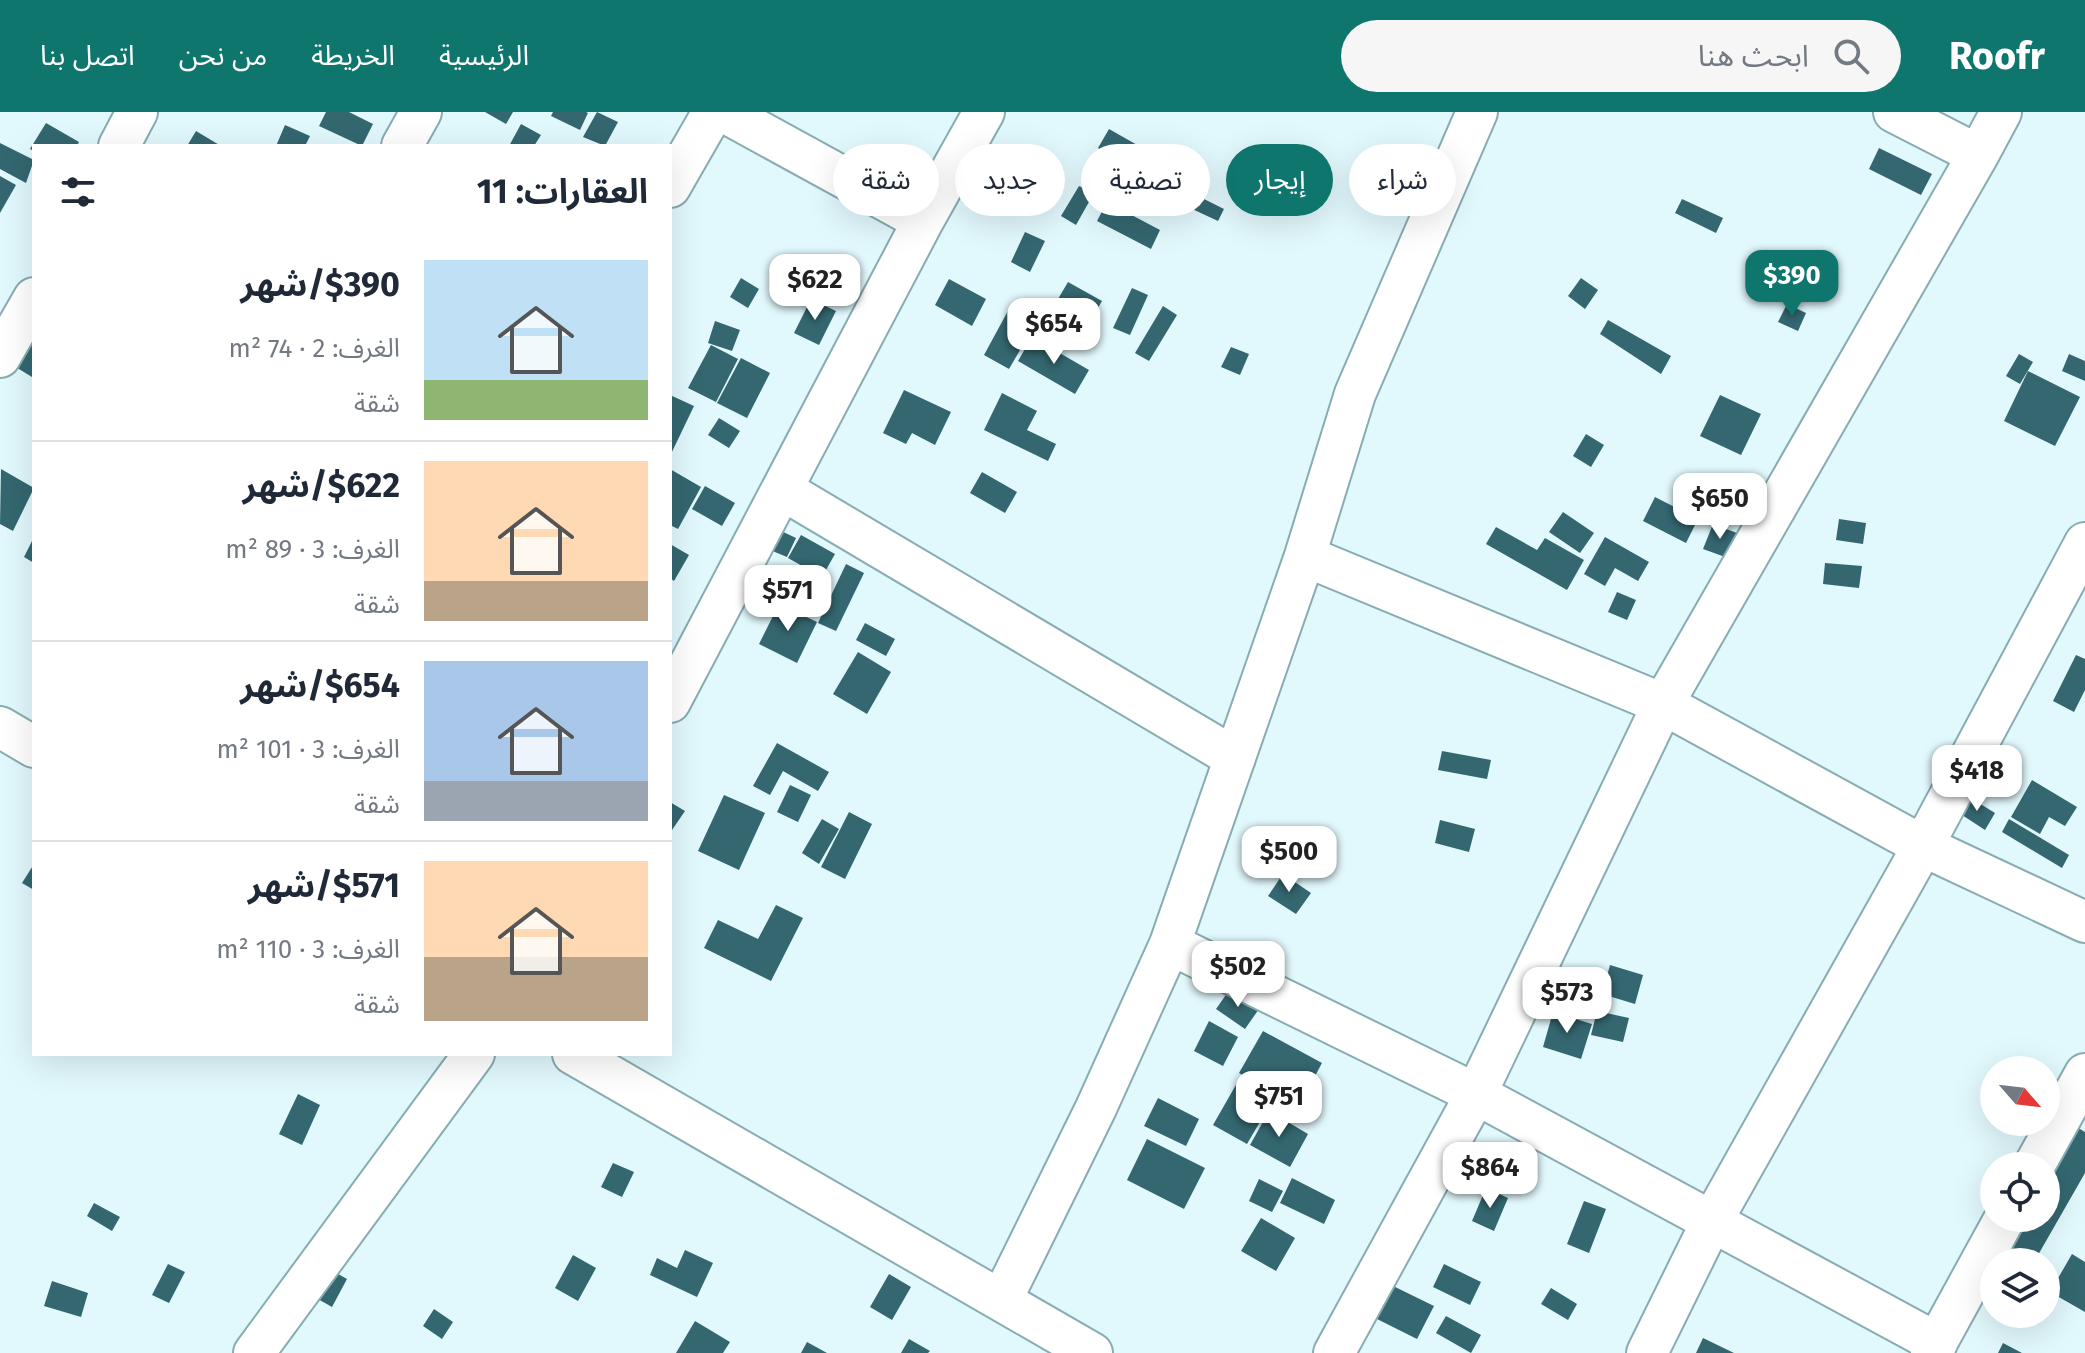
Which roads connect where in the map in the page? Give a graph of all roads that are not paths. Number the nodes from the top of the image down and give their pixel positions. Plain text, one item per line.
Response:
1 (137, 112) edge
2 (421, 112) edge
3 (713, 112) edge
4 (724, 112) edge
5 (984, 112) edge
6 (1477, 112) edge
7 (1894, 112) edge
8 (2001, 112) edge
9 (120, 144) edge
10 (403, 144) edge
11 (1978, 155) junction
12 (672, 184) edge
13 (923, 221) junction
14 (32, 301) edge
15 (0, 357) edge
16 (783, 490) junction
17 (2085, 543) edge
18 (1305, 556) junction
19 (672, 698) edge
20 (1663, 704) junction
21 (0, 727) edge
22 (32, 746) edge
23 (1235, 758) junction
24 (1923, 846) junction
25 (2085, 922) edge
26 (1170, 944) junction
27 (473, 1056) edge
28 (577, 1056) edge
29 (2085, 1074) edge
30 (1476, 1094) junction
31 (2042, 1152) edge
32 (1712, 1221) junction
33 (1997, 1232) edge
34 (1002, 1299) junction
35 (1934, 1348) edge
36 (254, 1353) edge
37 (1092, 1353) edge
38 (1334, 1353) edge
39 (1647, 1353) edge

1 - 9 street
2 - 10 street
3 - 12 street
4 - 13 street
5 - 13 street
6 - 18 street
7 - 11 street
8 - 11 street
11 - 20 street
13 - 16 street
14 - 15 street
16 - 19 street
16 - 23 street
17 - 24 street
18 - 20 street
18 - 23 street
20 - 24 street
20 - 30 street
21 - 22 street
23 - 26 street
24 - 25 street
24 - 32 street
26 - 30 street
26 - 34 street
27 - 36 street
28 - 34 street
29 - 31 street
30 - 32 street
30 - 38 street
32 - 35 street
32 - 39 street
33 - 35 street
34 - 37 street

